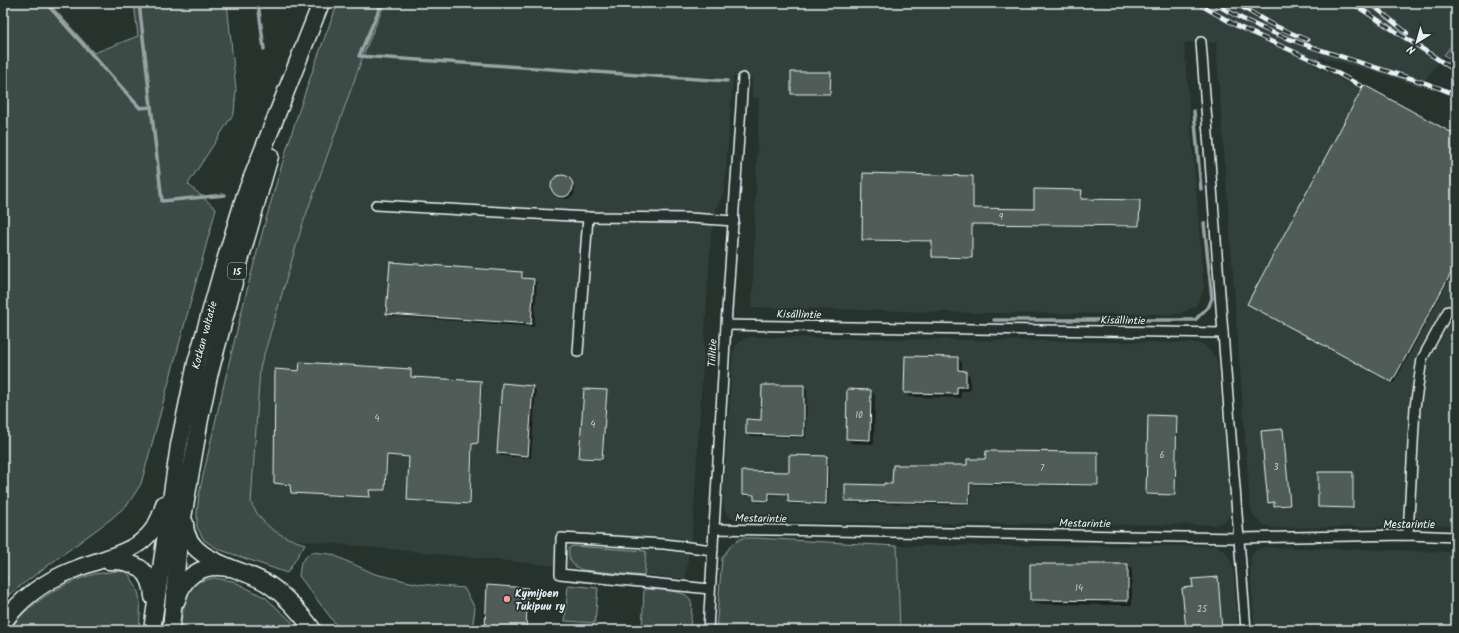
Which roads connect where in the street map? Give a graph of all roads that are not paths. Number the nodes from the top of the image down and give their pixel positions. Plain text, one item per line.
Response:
1 (320, 3) edge
2 (1201, 42) dead end
3 (302, 51) junction
4 (743, 78) dead end
5 (376, 205) dead end
6 (588, 217) junction
7 (734, 221) junction
8 (1448, 312) dead end
9 (726, 325) junction
10 (1223, 333) junction
11 (578, 352) dead end
12 (179, 445) junction
13 (186, 495) junction
14 (714, 529) junction
15 (1408, 535) junction
16 (1456, 537) edge
17 (1240, 538) junction
18 (713, 550) junction
19 (96, 562) junction
20 (240, 570) junction
21 (710, 589) junction
22 (152, 622) edge
23 (3, 623) edge
24 (172, 626) edge
25 (312, 630) edge
26 (708, 630) edge
27 (1246, 630) edge

1 - 3 highway, Kotkan valtatie / 15
2 - 10 street
3 - 12 highway, Kotkan valtatie / 15
3 - 13 highway, Kotkan valtatie / 15
4 - 7 street, Tiilitie
5 - 6 street
6 - 7 street
6 - 11 street
7 - 9 street, Tiilitie
8 - 15 street
9 - 10 street, Kisällintie
9 - 14 street, Tiilitie
10 - 17 street
12 - 19 highway
12 - 22 highway, Kotkan valtatie / 15
13 - 20 highway
13 - 24 highway, Kotkan valtatie / 15
14 - 17 street, Mestarintie
14 - 18 street, Tiilitie
15 - 16 street, Mestarintie
15 - 17 street, Mestarintie
17 - 27 street
18 - 21 street, Tiilitie
18 - 21 street
19 - 22 highway
19 - 23 highway
20 - 24 highway
20 - 25 highway
21 - 26 street, Tiilitie

